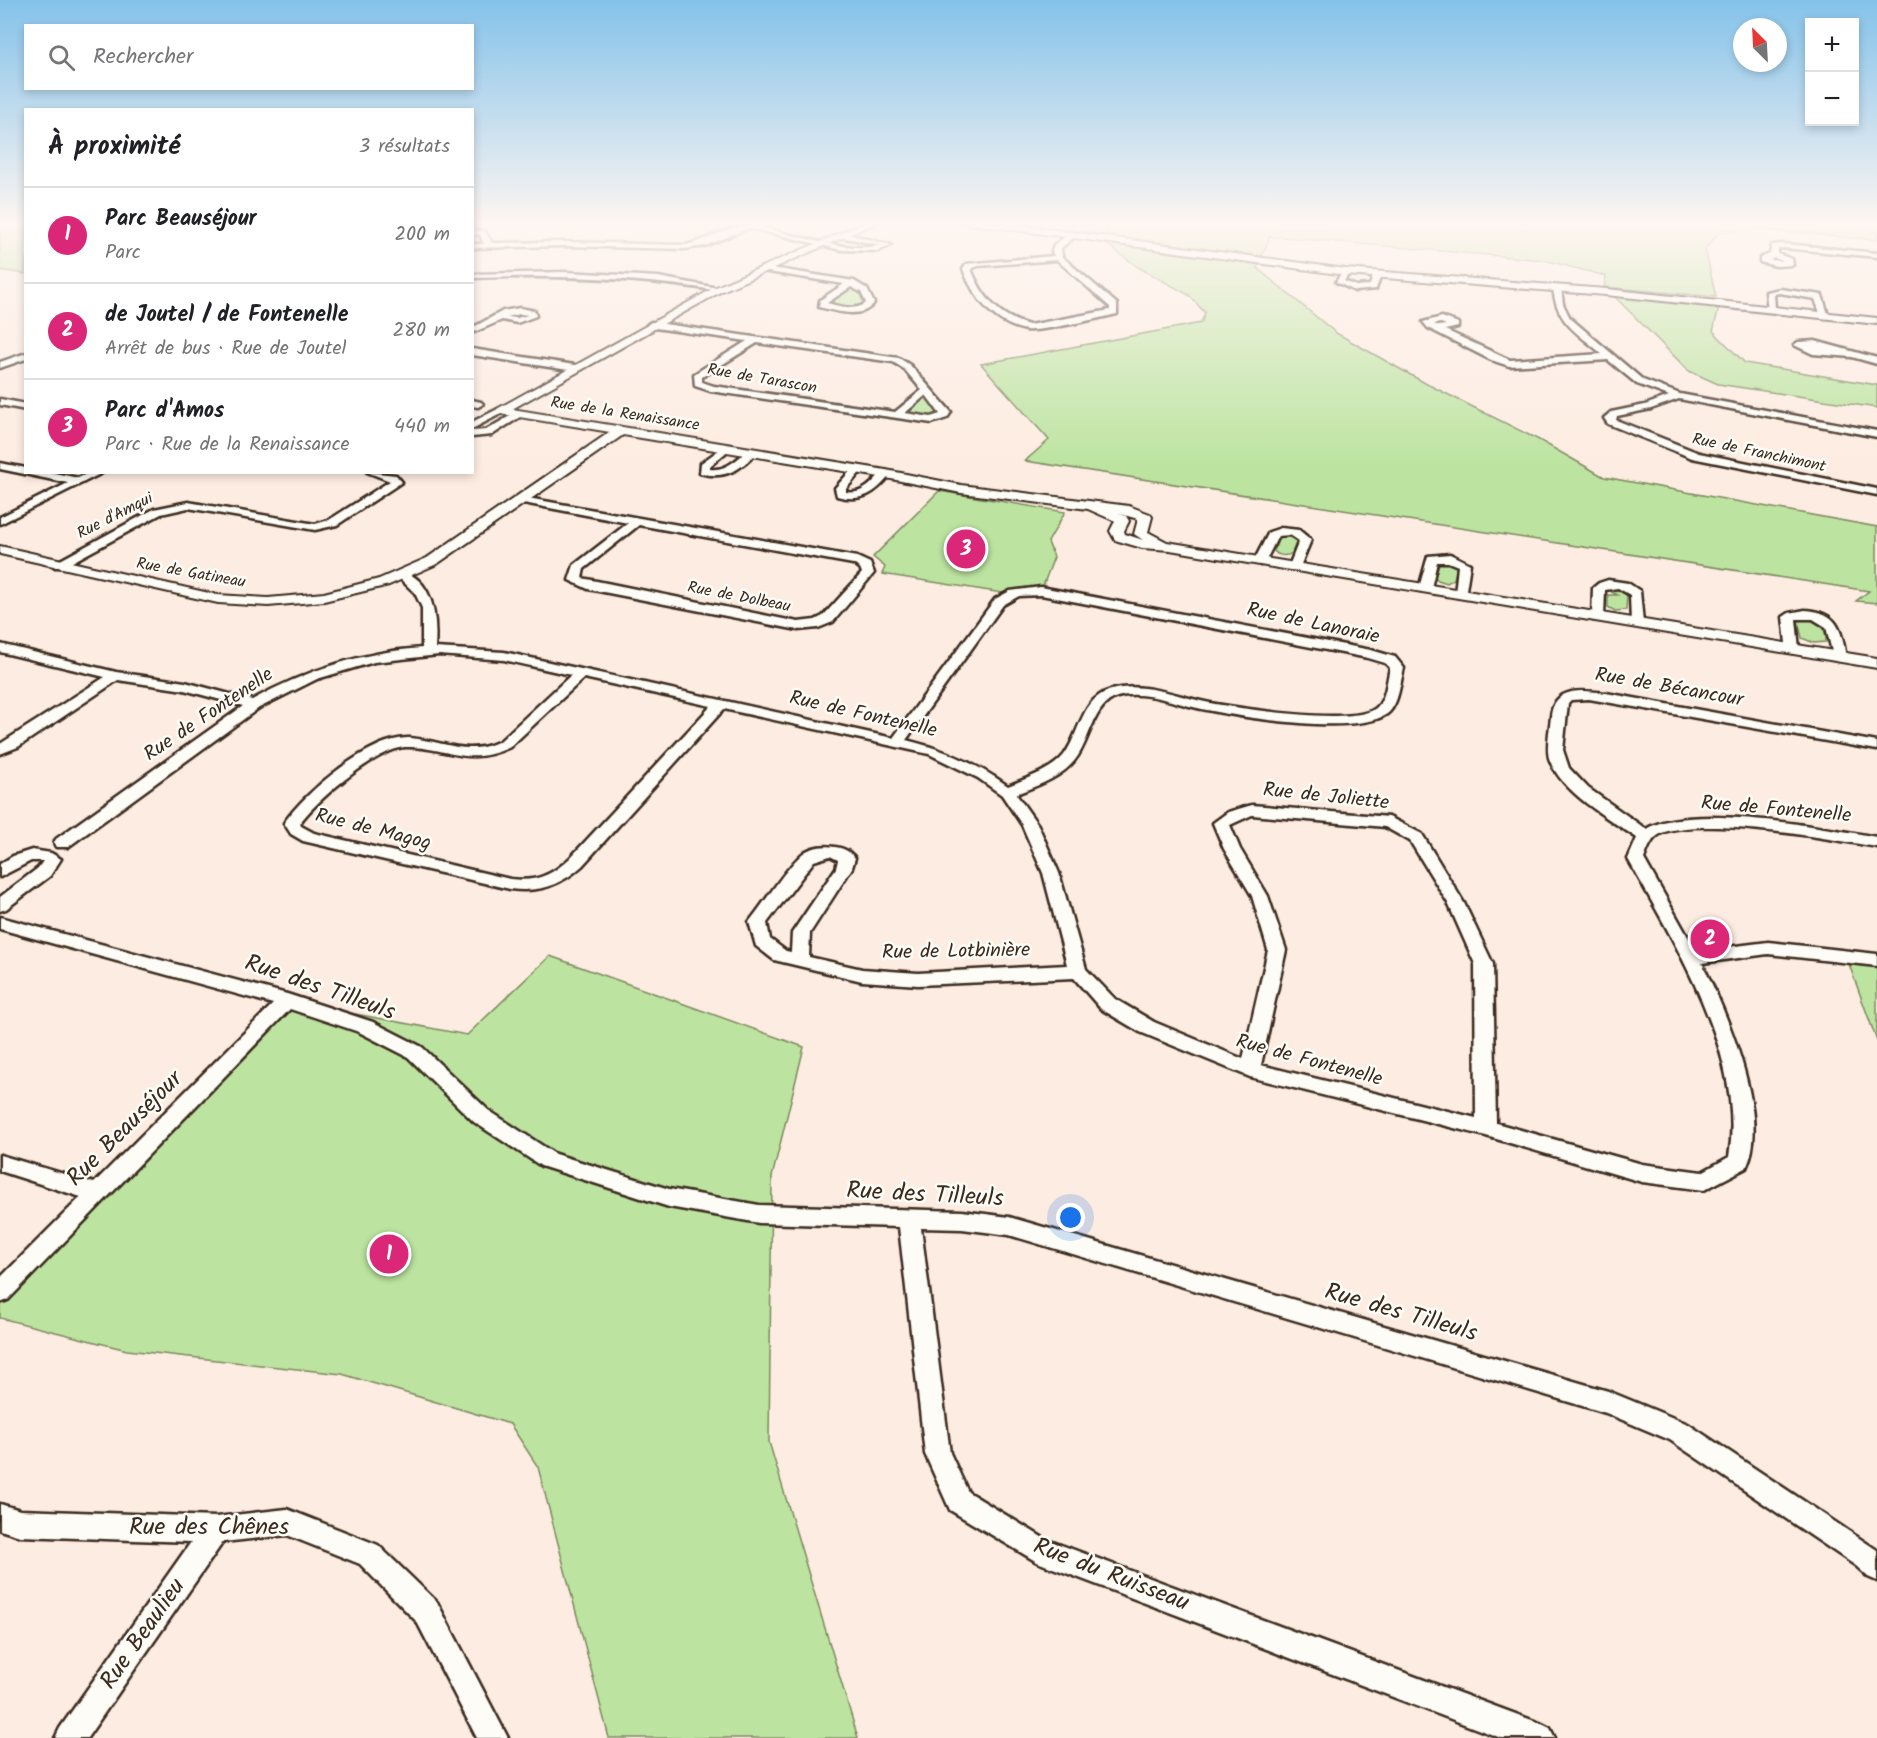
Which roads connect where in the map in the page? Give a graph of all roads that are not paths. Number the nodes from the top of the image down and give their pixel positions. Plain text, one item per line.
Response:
1 (692, 303) edge
2 (823, 303) edge
3 (870, 303) edge
4 (986, 303) edge
5 (1111, 303) edge
6 (1559, 303) edge
7 (1712, 303) edge
8 (1771, 303) edge
9 (1821, 303) edge
10 (1772, 309) junction
11 (1824, 314) junction
12 (502, 317) dead end
13 (1877, 321) edge
14 (651, 325) junction
15 (474, 329) edge
16 (1438, 329) dead end
17 (756, 340) junction
18 (474, 352) edge
19 (1849, 355) dead end
20 (24, 357) edge
21 (1610, 357) junction
22 (1877, 361) edge
23 (0, 365) edge
24 (574, 368) junction
25 (927, 390) junction
26 (1678, 396) junction
27 (0, 402) edge
28 (24, 407) edge
29 (501, 411) junction
30 (518, 415) junction
31 (897, 415) junction
32 (474, 425) edge
33 (620, 431) junction
34 (474, 434) edge
35 (1877, 434) edge
36 (726, 448) junction
37 (752, 453) junction
38 (0, 466) edge
39 (858, 469) junction
40 (24, 471) edge
41 (41, 474) edge
42 (95, 474) edge
43 (380, 474) edge
44 (886, 474) junction
45 (79, 482) junction
46 (1877, 492) edge
47 (522, 500) junction
48 (1093, 507) junction
49 (0, 521) edge
50 (637, 521) junction
51 (1170, 546) junction
52 (0, 550) edge
53 (1260, 561) junction
54 (59, 564) junction
55 (1295, 566) junction
56 (402, 575) junction
57 (1425, 588) junction
58 (1461, 594) junction
59 (1598, 617) junction
60 (1637, 623) junction
61 (0, 648) edge
62 (1792, 649) junction
63 (428, 650) junction
64 (1839, 657) junction
65 (1877, 663) edge
66 (581, 673) junction
67 (116, 676) junction
68 (721, 703) junction
69 (254, 705) junction
70 (897, 742) junction
71 (1877, 746) edge
72 (0, 750) edge
73 (1007, 792) junction
74 (1647, 837) junction
75 (1877, 842) edge
76 (62, 843) dead end
77 (0, 872) edge
78 (0, 905) edge
79 (0, 923) edge
80 (1692, 958) junction
81 (800, 960) junction
82 (1877, 960) edge
83 (1078, 971) junction
84 (287, 1001) junction
85 (1250, 1070) junction
86 (1486, 1128) junction
87 (0, 1163) edge
88 (97, 1193) junction
89 (909, 1219) junction
90 (0, 1293) edge
91 (0, 1517) edge
92 (216, 1530) junction
93 (1877, 1568) edge
94 (70, 1738) edge
95 (493, 1738) edge
96 (1540, 1738) edge

1 - 14 street
2 - 3 street
4 - 5 street
6 - 21 street
7 - 10 street
8 - 10 street
9 - 11 street
10 - 11 street
11 - 13 street
12 - 15 street
14 - 17 street, Rue de Tarascon
14 - 24 street
16 - 21 street
17 - 25 street, Rue de Tarascon
17 - 31 street, Rue de Tarascon
18 - 24 street
19 - 22 street
20 - 23 street
21 - 26 street
24 - 29 street
25 - 31 street
25 - 31 street, Rue de Tarascon
26 - 35 street
26 - 46 street, Rue de Franchimont
27 - 28 street
29 - 30 street, Rue de la Renaissance
29 - 32 street
30 - 33 street, Rue de la Renaissance
30 - 34 street
33 - 36 street, Rue de la Renaissance
33 - 47 street, Rue de Gatineau
36 - 37 street, Rue de la Renaissance
36 - 37 street, Rue de la Renaissance
37 - 39 street, Rue de la Renaissance
38 - 40 street
39 - 44 street, Rue de la Renaissance
39 - 44 street
41 - 45 street
42 - 45 street
43 - 54 street, Rue d'Amqui
44 - 48 street, Rue de la Renaissance
45 - 49 street
47 - 50 street, Rue de Dolbeau
47 - 56 street, Rue de Gatineau
48 - 51 street, Rue de la Renaissance
48 - 51 street, Rue de la Renaissance
50 - 50 street, Rue de Dolbeau
51 - 53 street, Rue de la Renaissance
52 - 54 street, Rue de Gatineau
53 - 55 street, Rue de la Renaissance
53 - 55 street
54 - 56 street, Rue de Gatineau
55 - 57 street, Rue de la Renaissance
56 - 63 street
57 - 58 street, Rue de la Renaissance
57 - 58 street
58 - 59 street, Rue de la Renaissance
59 - 60 street, Rue de la Renaissance
59 - 60 street
60 - 62 street, Rue de la Renaissance
61 - 67 street
62 - 64 street, Rue de la Renaissance
62 - 64 street
63 - 66 street, Rue de Fontenelle
63 - 69 street, Rue de Fontenelle
64 - 65 street, Rue de la Renaissance
66 - 68 street, Rue de Fontenelle
66 - 68 street, Rue de Magog
67 - 69 street
67 - 72 street
68 - 70 street, Rue de Fontenelle
69 - 76 street, Rue de Fontenelle
70 - 73 street, Rue de Fontenelle
70 - 73 street, Rue de Lanoraie
71 - 74 street, Rue de Bécancour
73 - 83 street, Rue de Fontenelle
74 - 75 street, Rue de Fontenelle
74 - 80 street, Rue de Fontenelle
77 - 78 street
79 - 84 street, Rue des Tilleuls
80 - 82 street
80 - 86 street, Rue de Fontenelle
81 - 81 street, Rue de Lotbinière
81 - 83 street, Rue de Lotbinière
83 - 85 street, Rue de Fontenelle
84 - 88 street, Rue Beauséjour
84 - 89 street, Rue des Tilleuls
85 - 86 street, Rue de Fontenelle
85 - 86 street, Rue de Joliette
87 - 88 street
88 - 90 street, Rue Beauséjour
89 - 93 street, Rue des Tilleuls
89 - 96 street, Rue du Ruisseau
91 - 92 street, Rue des Chênes
92 - 94 street, Rue Beaulieu
92 - 95 street, Rue des Chênes

